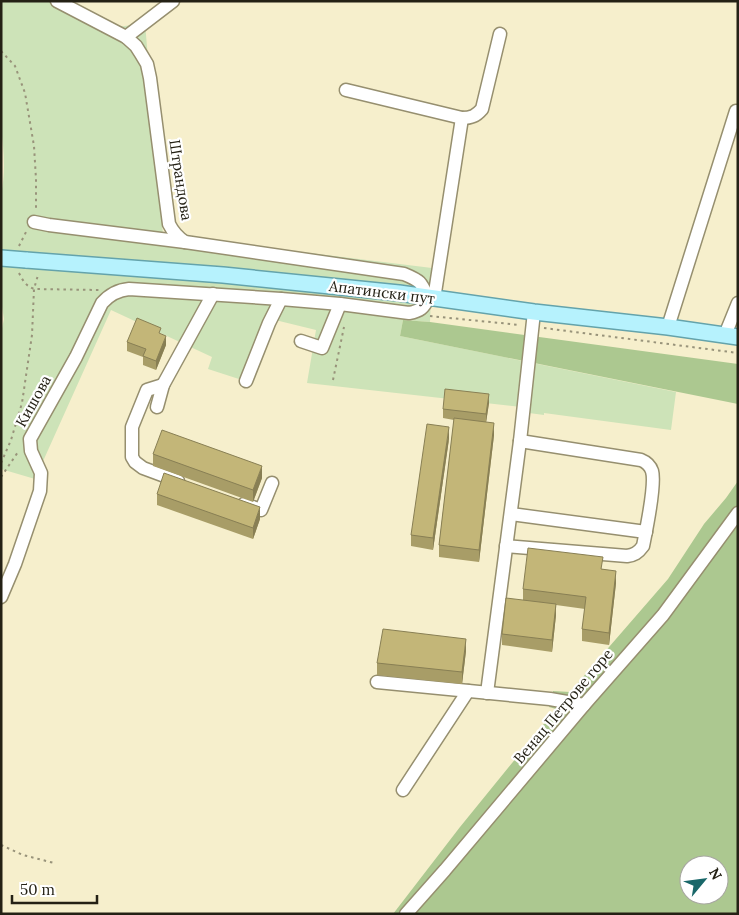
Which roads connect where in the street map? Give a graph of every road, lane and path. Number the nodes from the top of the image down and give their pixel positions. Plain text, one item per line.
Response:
1 (57, 1) edge
2 (174, 1) edge
3 (500, 34) dead end
4 (126, 37) junction
5 (1, 51) edge
6 (346, 90) dead end
7 (736, 112) dead end
8 (462, 118) junction
9 (34, 222) junction
10 (185, 242) junction
11 (1, 258) edge
12 (21, 260) junction
13 (34, 289) junction
14 (121, 290) junction
15 (213, 294) junction
16 (431, 298) junction
17 (281, 299) junction
18 (738, 303) edge
19 (344, 305) junction
20 (409, 313) junction
21 (534, 319) junction
22 (668, 327) junction
23 (732, 336) edge
24 (301, 341) dead end
25 (738, 353) edge
26 (333, 380) dead end
27 (246, 381) dead end
28 (163, 384) junction
29 (157, 407) dead end
30 (30, 440) junction
31 (520, 441) junction
32 (1, 463) edge
33 (1, 477) edge
34 (189, 484) edge
35 (272, 484) dead end
36 (234, 501) edge
37 (511, 514) junction
38 (738, 514) edge
39 (646, 532) junction
40 (506, 546) junction
41 (1, 597) edge
42 (377, 682) dead end
43 (468, 691) junction
44 (488, 693) junction
45 (584, 705) junction
46 (403, 790) dead end
47 (1, 845) edge
48 (54, 863) dead end
49 (406, 914) edge

1 - 4 street, Штрандова
2 - 4 street
3 - 8 street
4 - 10 street, Штрандова
5 - 9 path
6 - 8 street
7 - 22 street
8 - 16 street
9 - 10 street
9 - 12 path
10 - 16 street, Штрандова
11 - 12 main road, Апатински пут, bridge
12 - 13 path
12 - 16 main road, Апатински пут
13 - 14 path
13 - 32 path
14 - 15 street
14 - 30 street, Кишова
15 - 17 street
15 - 28 street
16 - 20 street
16 - 21 main road, Апатински пут
17 - 19 street
17 - 27 street
18 - 23 street
19 - 20 street
19 - 24 street
19 - 26 path
20 - 21 path
21 - 22 main road, Апатински пут
21 - 25 path
21 - 31 street
22 - 23 main road, Апатински пут
28 - 29 street
28 - 34 street
30 - 33 path
30 - 41 street, Кишова
31 - 37 street
31 - 39 street
35 - 36 street
37 - 39 street
37 - 40 street
38 - 45 street, Венац Петрове горе
39 - 40 street
40 - 44 street
42 - 43 street
43 - 44 street
43 - 46 street
44 - 45 street
45 - 49 street, Венац Петрове горе
47 - 48 path

